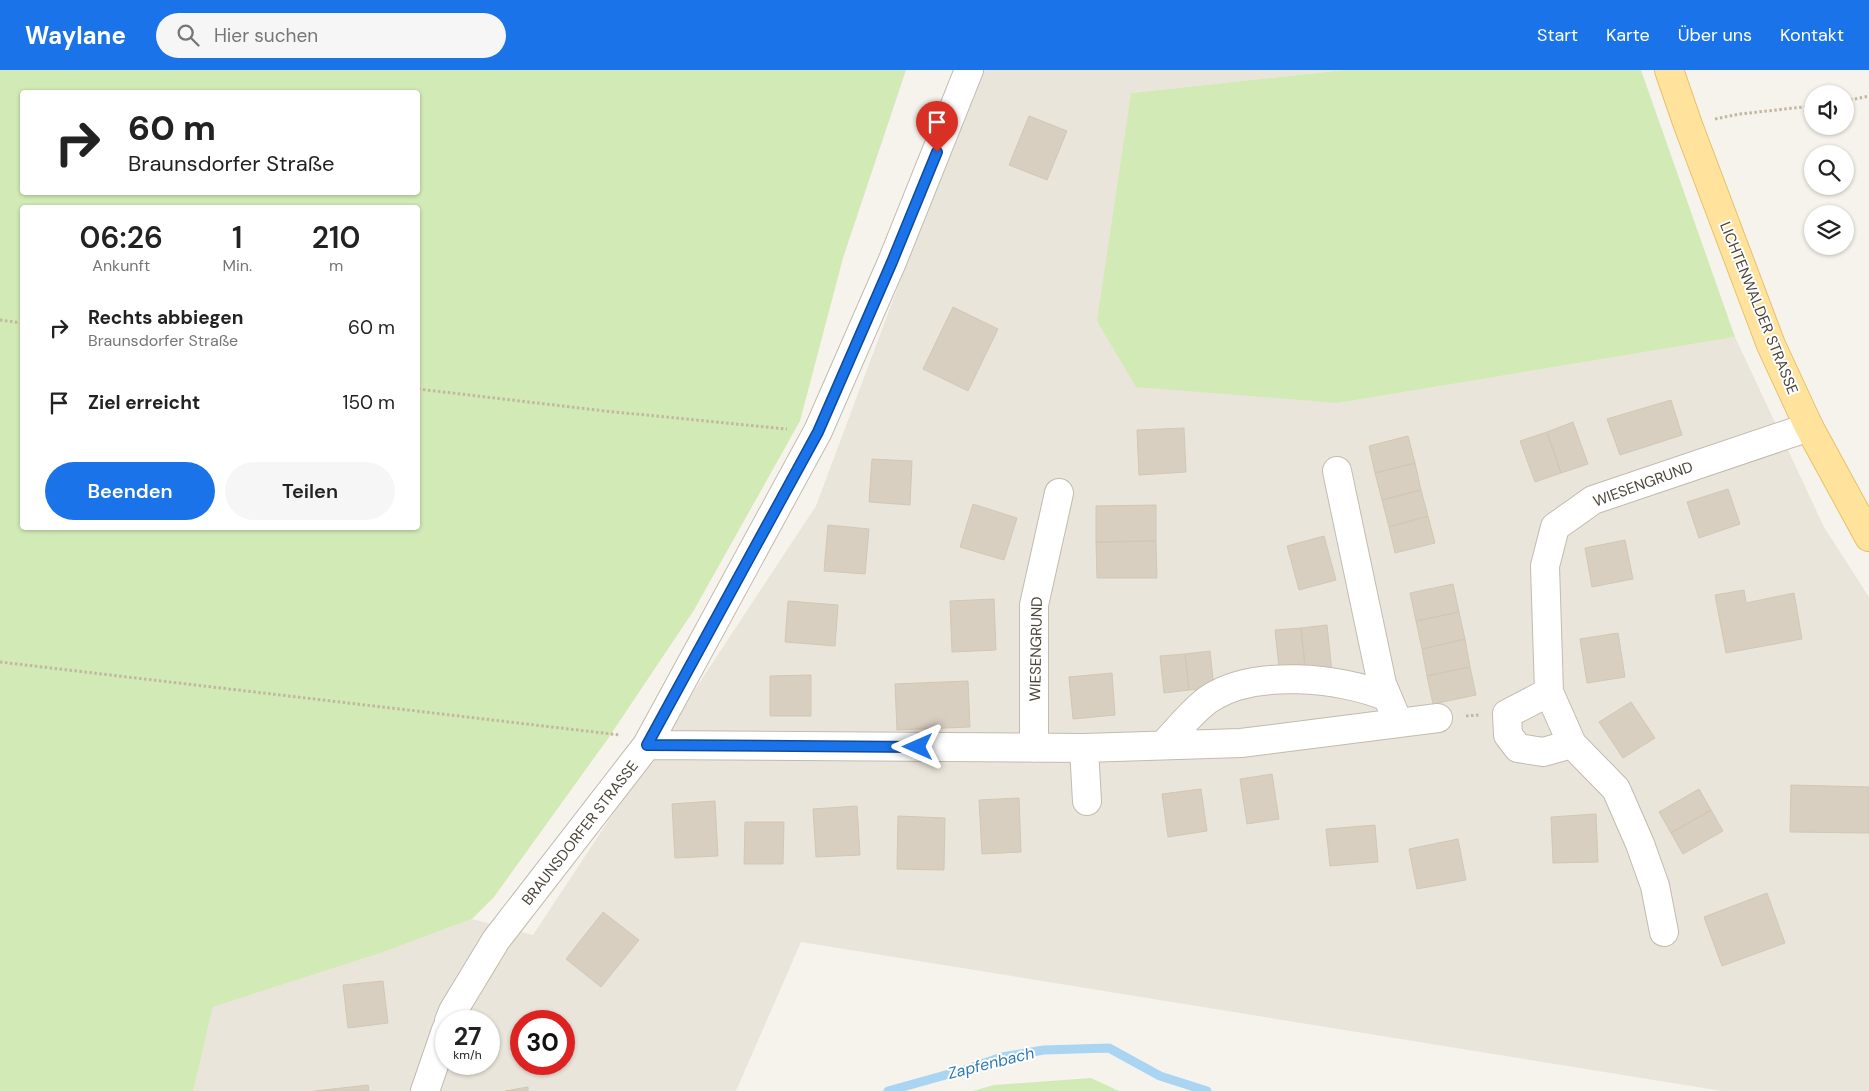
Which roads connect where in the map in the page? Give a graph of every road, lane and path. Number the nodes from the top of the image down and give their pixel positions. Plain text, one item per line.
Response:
1 (968, 70) edge
2 (1669, 70) edge
3 (1869, 96) edge
4 (1854, 99) edge
5 (1804, 107) edge
6 (1688, 125) junction
7 (0, 320) edge
8 (20, 323) edge
9 (420, 389) edge
10 (1809, 427) junction
11 (818, 432) junction
12 (1337, 471) dead end
13 (1059, 493) dead end
14 (1869, 536) edge
15 (0, 662) edge
16 (1549, 692) junction
17 (1387, 697) junction
18 (1507, 714) junction
19 (1438, 718) joint
20 (1398, 722) junction
21 (1572, 744) junction
22 (647, 745) junction
23 (1163, 746) junction
24 (1034, 748) junction
25 (1084, 748) junction
26 (1087, 801) dead end
27 (1664, 932) dead end
28 (454, 1010) edge
29 (435, 1064) edge
30 (426, 1091) edge

1 - 11 street, BRAUNSDORFER STRASSE
2 - 6 main road, LICHTENWALDER STRASSE
3 - 4 path
5 - 6 path
6 - 10 main road, LICHTENWALDER STRASSE
7 - 8 path
9 - 11 path
10 - 14 main road, LICHTENWALDER STRASSE
10 - 16 street, WIESENGRUND
11 - 22 street, BRAUNSDORFER STRASSE
12 - 17 street
13 - 24 street, WIESENGRUND
15 - 22 path
16 - 18 street
16 - 21 street, WIESENGRUND
17 - 20 street
17 - 23 street
18 - 19 path
18 - 21 street
19 - 20 street
20 - 23 street
21 - 27 street, WIESENGRUND
22 - 24 street
22 - 28 street, BRAUNSDORFER STRASSE
23 - 25 street
24 - 25 street
25 - 26 street
29 - 30 street

